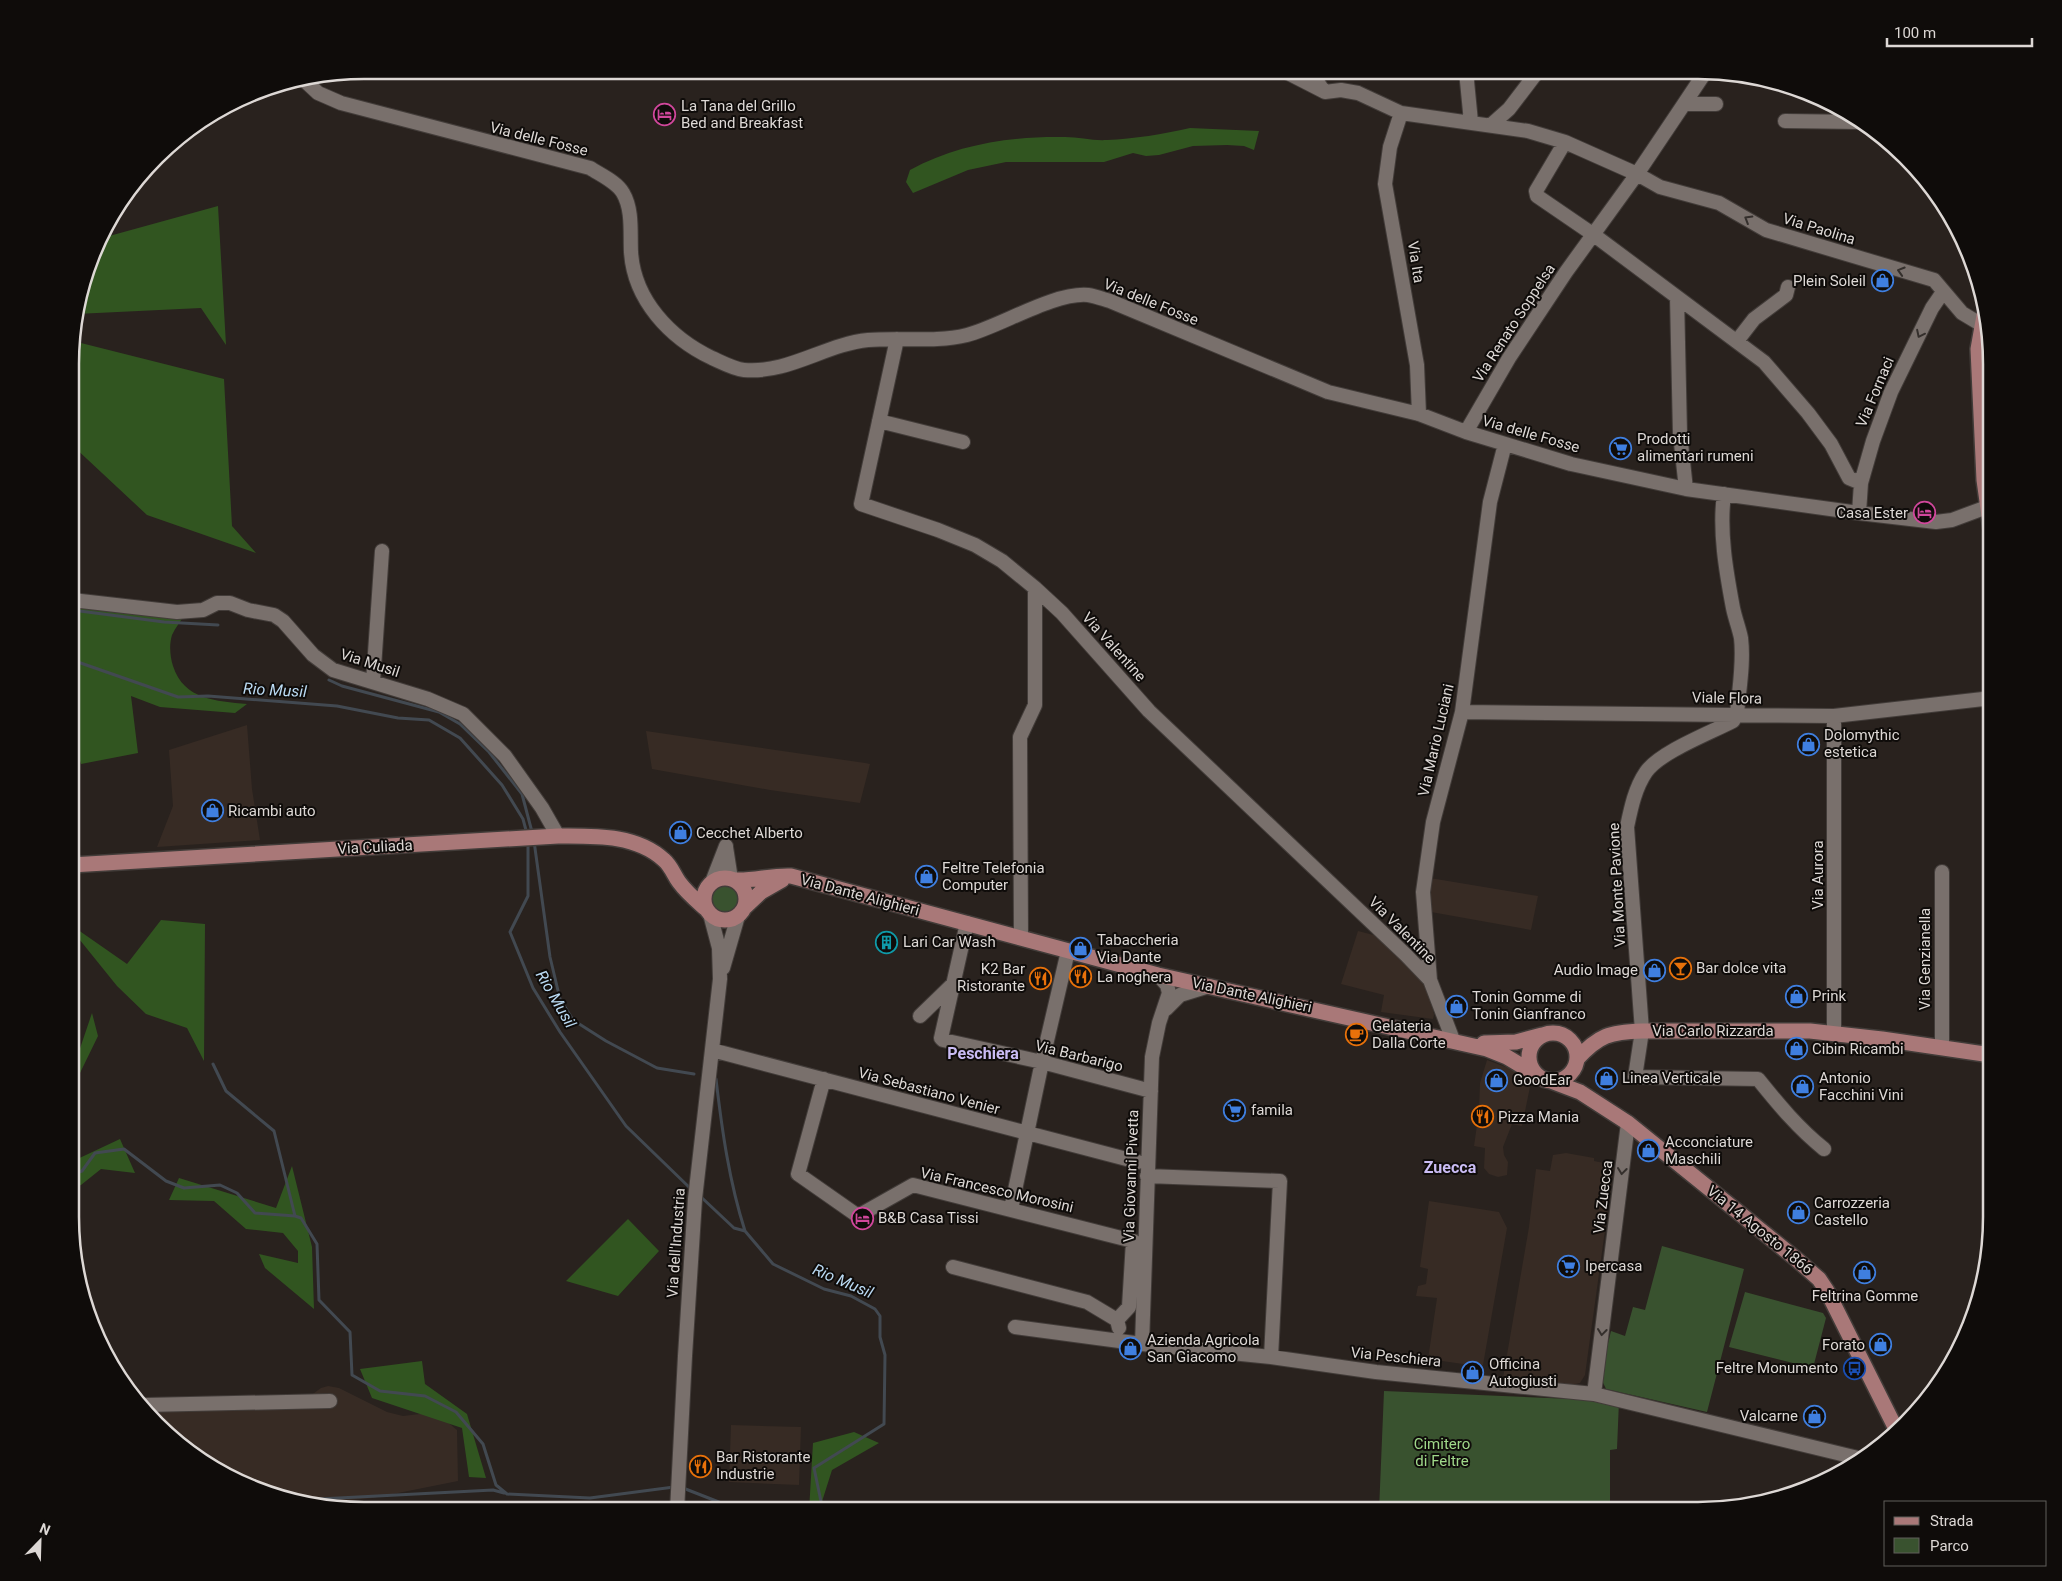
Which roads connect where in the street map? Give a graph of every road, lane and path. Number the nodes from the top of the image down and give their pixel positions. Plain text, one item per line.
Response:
1 (1300, 79) edge
2 (1316, 79) edge
3 (1467, 79) edge
4 (1531, 79) edge
5 (1701, 79) edge
6 (308, 84) edge
7 (1325, 92) junction
8 (1684, 104) junction
9 (1716, 104) dead end
10 (1400, 115) junction
11 (1785, 121) dead end
12 (1471, 122) junction
13 (1849, 122) edge
14 (1492, 125) junction
15 (1565, 142) junction
16 (1637, 174) junction
17 (1594, 235) junction
18 (1788, 287) dead end
19 (1943, 292) junction
20 (1677, 297) junction
21 (1981, 324) edge
22 (1981, 329) edge
23 (897, 339) junction
24 (1737, 341) junction
25 (1419, 414) junction
26 (1983, 414) edge
27 (879, 421) junction
28 (1466, 432) junction
29 (964, 442) dead end
30 (1506, 444) junction
31 (1860, 483) junction
32 (1686, 489) junction
33 (1724, 494) junction
34 (1983, 508) edge
35 (1859, 513) junction
36 (382, 550) dead end
37 (1035, 588) junction
38 (79, 601) edge
39 (373, 682) junction
40 (1983, 699) edge
41 (1462, 712) junction
42 (1737, 714) junction
43 (1834, 716) junction
44 (552, 836) junction
45 (79, 864) edge
46 (671, 867) junction
47 (1942, 872) dead end
48 (791, 876) junction
49 (733, 880) junction
50 (710, 884) junction
51 (708, 912) junction
52 (742, 912) junction
53 (967, 923) junction
54 (1021, 938) junction
55 (1068, 951) junction
56 (1158, 975) junction
57 (720, 979) junction
58 (1430, 980) junction
59 (953, 984) junction
60 (1203, 984) junction
61 (1168, 997) junction
62 (1164, 1011) junction
63 (920, 1016) dead end
64 (1626, 1032) junction
65 (1642, 1032) junction
66 (1548, 1033) junction
67 (1834, 1034) junction
68 (1565, 1035) junction
69 (1454, 1040) junction
70 (1942, 1047) junction
71 (712, 1050) junction
72 (1983, 1054) edge
73 (1042, 1062) junction
74 (1576, 1062) junction
75 (1544, 1078) junction
76 (824, 1079) junction
77 (1151, 1091) junction
78 (1591, 1098) junction
79 (1628, 1123) junction
80 (1028, 1134) junction
81 (1824, 1148) dead end
82 (1138, 1162) dead end
83 (1147, 1176) junction
84 (1011, 1209) junction
85 (953, 1267) dead end
86 (1115, 1318) junction
87 (1015, 1327) dead end
88 (1111, 1340) junction
89 (1126, 1342) junction
90 (1142, 1344) junction
91 (1271, 1357) junction
92 (1594, 1394) junction
93 (330, 1401) dead end
94 (150, 1406) edge
95 (1894, 1425) edge
96 (1853, 1457) edge
97 (678, 1502) edge

1 - 7 street, Via Paolina
2 - 7 street
3 - 12 street
4 - 14 street
5 - 8 street
6 - 23 street, Via delle Fosse
7 - 10 street, Via Paolina
8 - 9 street
8 - 16 street
10 - 12 street, Via Paolina
10 - 25 street, Via Ita
11 - 13 street
12 - 14 street, Via Paolina
14 - 15 street, Via Paolina
15 - 16 street, Via Paolina
15 - 17 street
16 - 17 street, Via Renato Soppelsa
19 -> 16 street, Via Paolina
17 - 20 street
17 - 28 street, Via Renato Soppelsa
18 - 24 street
19 - 21 street, Via Paolina
19 -> 31 street, Via Fornaci
20 - 24 street
20 - 32 street
22 - 26 main road
23 - 25 street, Via delle Fosse
23 - 27 street, Via Valentine
24 - 31 street
25 - 28 street, Via delle Fosse
27 - 29 street
27 - 37 street, Via Valentine
28 - 30 street, Via delle Fosse
30 - 32 street, Via delle Fosse
30 - 41 street, Via Mario Luciani
31 - 35 street, Via Fornaci
32 - 33 street, Via delle Fosse
33 - 35 street, Via delle Fosse
33 - 42 street
34 - 35 street, Via delle Fosse
36 - 39 street
37 - 54 street
37 - 58 street, Via Valentine
38 - 39 street, Via Musil
39 - 44 street, Via Musil
40 - 43 street, Viale Flora
41 - 42 street, Viale Flora
41 - 58 street, Via Mario Luciani
42 - 43 street, Viale Flora
42 - 65 street, Via Monte Pavione
43 - 67 street, Via Aurora
44 - 45 main road, Via Culiada
44 - 46 main road, Via Culiada
46 - 50 main road, Via Culiada
46 - 51 main road, Via Culiada
47 - 70 street, Via Genzianella
48 - 49 main road, Via Dante Alighieri
48 - 52 main road, Via Dante Alighieri
48 - 53 main road, Via Dante Alighieri
49 - 50 main road
49 - 50 street
49 - 52 main road
50 - 51 main road
51 - 52 main road
51 - 57 street, Via dell'Industria
52 - 57 street, Via dell'Industria
53 - 54 main road, Via Dante Alighieri
53 - 59 street
54 - 55 main road, Via Dante Alighieri
55 - 56 main road, Via Dante Alighieri
55 - 73 street
56 - 60 main road, Via Dante Alighieri
56 - 61 street
57 - 71 street, Via dell'Industria
58 - 69 street, Via Mario Luciani
59 - 63 street
59 - 73 street, Via Barbarigo
60 - 61 street
60 - 62 street
60 - 69 main road, Via Dante Alighieri
61 - 62 street, Via Giovanni Pivetta
62 - 77 street, Via Giovanni Pivetta
64 - 65 main road, Via Carlo Rizzarda
64 - 68 main road, Via Carlo Rizzarda
64 - 74 main road, Via Carlo Rizzarda
65 - 67 main road, Via Carlo Rizzarda
65 - 81 street, Via Carlo Rizzarda
66 - 68 main road
66 - 69 main road, Via Dante Alighieri
66 - 75 main road
67 - 70 main road, Via Carlo Rizzarda
68 - 74 main road
69 - 75 main road, Via Dante Alighieri
70 - 72 main road, Via Carlo Rizzarda
71 - 76 street, Via Sebastiano Venier
71 - 97 street, Via dell'Industria
73 - 77 street, Via Barbarigo
73 - 80 street
74 - 75 main road
74 - 78 main road, Via 14 Agosto 1866
75 - 78 main road, Via 14 Agosto 1866
76 - 80 street, Via Sebastiano Venier
76 - 84 street, Via Francesco Morosini
77 - 83 street, Via Giovanni Pivetta
78 - 79 main road, Via 14 Agosto 1866
79 -> 92 street, Via Zuecca
79 - 95 main road, Via 14 Agosto 1866
80 - 82 street, Via Sebastiano Venier
80 - 84 street
83 - 90 street, Via Giovanni Pivetta
83 - 91 street
84 - 86 street, Via Francesco Morosini
85 - 86 street
86 - 88 street
86 - 89 street
87 - 88 street, Via Peschiera
88 - 89 street, Via Peschiera
89 - 90 street, Via Peschiera
90 - 91 street, Via Peschiera
91 - 92 street, Via Peschiera
92 - 96 street, Via Peschiera
93 - 94 street

